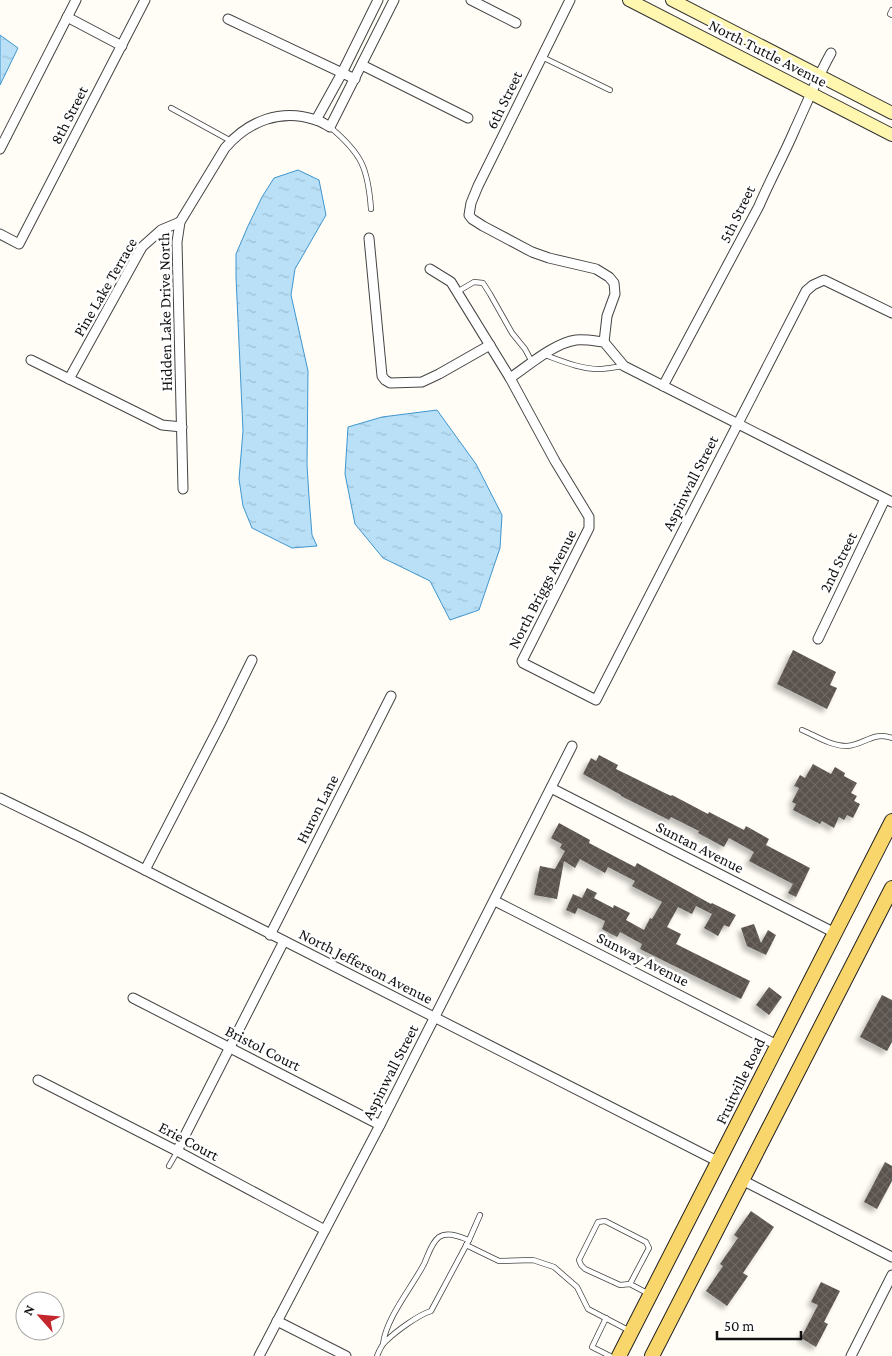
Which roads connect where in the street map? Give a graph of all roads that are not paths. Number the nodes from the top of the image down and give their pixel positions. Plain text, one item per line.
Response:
1 (76, 0) edge
2 (145, 0) edge
3 (378, 0) edge
4 (394, 0) edge
5 (471, 0) edge
6 (570, 0) edge
7 (629, 0) edge
8 (672, 0) edge
9 (892, 10) edge
10 (892, 15) edge
11 (68, 17) junction
12 (228, 19) dead end
13 (516, 23) dead end
14 (122, 46) junction
15 (830, 52) dead end
16 (542, 56) junction
17 (362, 64) junction
18 (342, 73) junction
19 (819, 75) junction
20 (355, 79) junction
21 (610, 90) dead end
22 (810, 93) junction
23 (171, 108) dead end
24 (892, 113) edge
25 (468, 118) dead end
26 (316, 120) junction
27 (330, 127) junction
28 (892, 135) edge
29 (231, 141) junction
30 (0, 148) edge
31 (371, 210) dead end
32 (180, 222) junction
33 (0, 234) edge
34 (370, 238) dead end
35 (430, 270) dead end
36 (457, 292) junction
37 (892, 313) edge
38 (604, 342) junction
39 (490, 345) junction
40 (544, 354) junction
41 (31, 360) dead end
42 (532, 363) junction
43 (624, 366) junction
44 (510, 378) junction
45 (69, 379) junction
46 (663, 386) junction
47 (738, 424) junction
48 (182, 427) junction
49 (183, 489) dead end
50 (889, 500) edge
51 (818, 639) dead end
52 (252, 660) dead end
53 (391, 696) dead end
54 (596, 700) joint
55 (802, 730) dead end
56 (892, 738) edge
57 (572, 746) dead end
58 (551, 788) junction
59 (0, 798) edge
60 (892, 821) edge
61 (145, 870) junction
62 (892, 888) edge
63 (495, 901) junction
64 (835, 933) junction
65 (270, 934) junction
66 (284, 941) junction
67 (133, 998) dead end
68 (434, 1018) junction
69 (777, 1044) junction
70 (229, 1048) junction
71 (38, 1080) dead end
72 (380, 1125) junction
73 (177, 1151) junction
74 (719, 1162) junction
75 (169, 1166) dead end
76 (742, 1180) junction
77 (480, 1215) dead end
78 (325, 1230) junction
79 (468, 1242) junction
80 (892, 1257) edge
81 (892, 1275) edge
82 (630, 1284) junction
83 (650, 1295) junction
84 (606, 1318) junction
85 (277, 1321) junction
86 (631, 1332) junction
87 (383, 1344) junction
88 (259, 1356) edge
89 (346, 1356) edge
90 (377, 1356) edge
91 (610, 1356) edge
92 (619, 1356) edge
93 (652, 1356) edge
94 (851, 1356) edge

1 - 11 street
2 - 14 street, 8th Street
3 - 18 street
4 - 17 street
5 - 13 street
6 - 16 street, 6th Street
7 - 22 main road, North Tuttle Avenue
8 - 19 main road, North Tuttle Avenue
9 - 10 lane
11 - 14 street
11 - 30 street
12 - 18 street
14 - 33 street, 8th Street
15 - 19 street, 5th Street
16 - 21 lane
16 - 38 street, 6th Street
17 - 20 street
17 - 25 street
18 - 20 street
18 - 26 street
19 - 22 street, 5th Street
19 - 24 main road, North Tuttle Avenue
20 - 27 street
22 - 28 main road, North Tuttle Avenue
22 - 46 street, 5th Street
23 - 29 lane
26 - 27 street, Hidden Lake Drive North
26 - 29 street, Hidden Lake Drive North
27 - 31 lane
29 - 32 street, Hidden Lake Drive North
32 - 45 street, Pine Lake Terrace
32 - 48 street, Hidden Lake Drive North
34 - 39 street
35 - 36 street, North Briggs Avenue
36 - 39 street, North Briggs Avenue
36 - 42 lane
37 - 47 street, Aspinwall Street
38 - 40 street
38 - 43 street
39 - 44 street, North Briggs Avenue
40 - 42 street
40 - 43 lane
41 - 45 street
42 - 44 street
43 - 46 street
44 - 54 street, North Briggs Avenue
45 - 48 street
46 - 47 street
47 - 50 street
47 - 54 street, Aspinwall Street
48 - 49 street, Hidden Lake Drive North
50 - 51 street, 2nd Street
52 - 61 street
53 - 65 street, Huron Lane
55 - 56 lane
57 - 58 street, Aspinwall Street
58 - 63 street, Aspinwall Street
58 - 64 street, Suntan Avenue
59 - 61 street, North Jefferson Avenue
60 - 64 main road, Fruitville Road
61 - 65 street, North Jefferson Avenue
62 - 76 main road
63 - 68 street, Aspinwall Street
63 - 69 street, Sunway Avenue
64 - 69 main road, Fruitville Road
65 - 66 street, North Jefferson Avenue
66 - 68 street, North Jefferson Avenue
66 - 70 street
67 - 70 street, Bristol Court
68 - 72 street, Aspinwall Street
68 - 74 street, North Jefferson Avenue
69 - 74 main road, Fruitville Road
70 - 72 street, Bristol Court
70 - 73 street
71 - 73 street, Erie Court
72 - 78 street, Aspinwall Street
73 - 75 lane
73 - 78 street, Erie Court
74 - 83 main road, Fruitville Road
76 - 80 street
76 - 93 main road
77 - 79 lane
78 - 85 street, Aspinwall Street
79 - 84 lane
79 - 87 lane
79 - 87 lane
81 - 94 street
82 - 82 lane
82 - 83 lane
83 - 86 main road, Fruitville Road
84 - 86 lane
84 - 91 lane
85 - 88 street, Aspinwall Street
85 - 89 street
86 - 92 main road, Fruitville Road
87 - 90 lane

